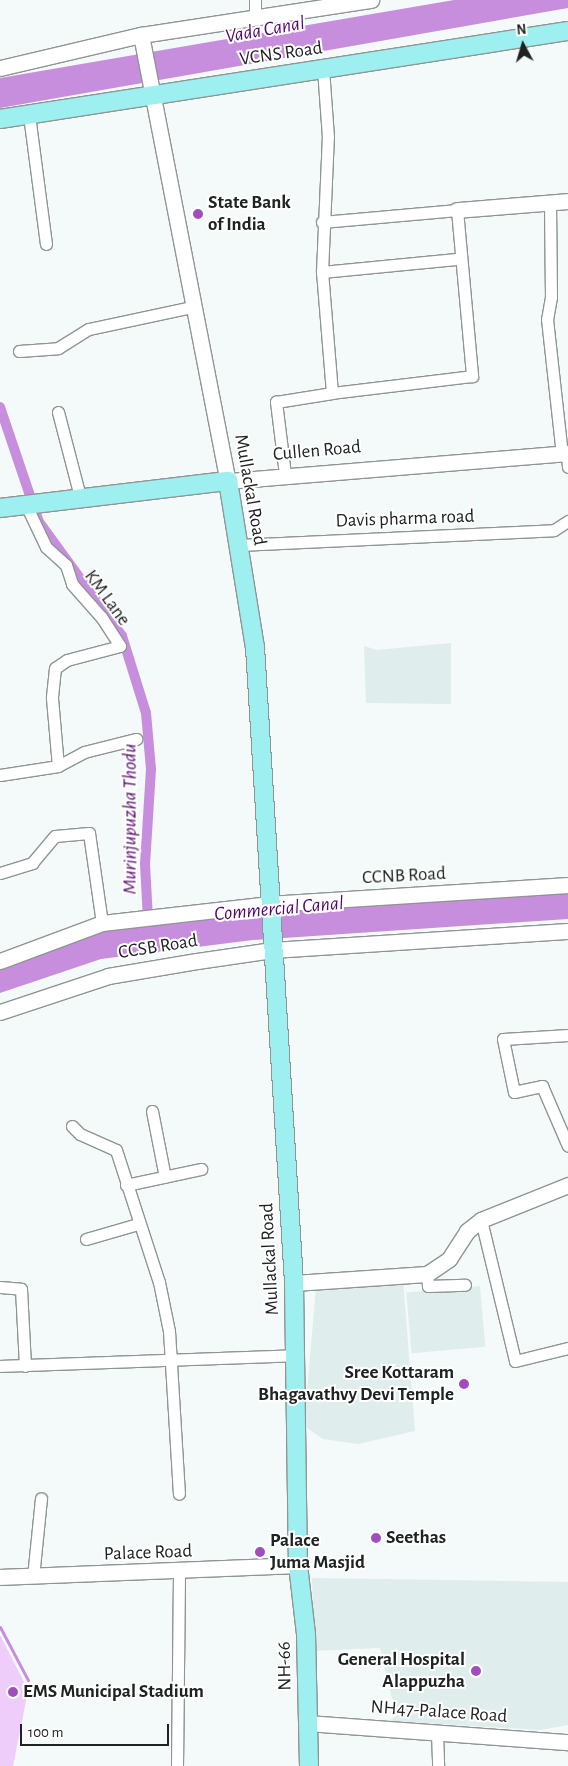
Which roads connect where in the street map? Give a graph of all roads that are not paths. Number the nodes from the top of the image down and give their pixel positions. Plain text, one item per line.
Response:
1 (255, 0) edge
2 (371, 0) edge
3 (255, 18) junction
4 (568, 31) edge
5 (141, 38) junction
6 (0, 68) edge
7 (324, 70) junction
8 (152, 91) junction
9 (29, 115) junction
10 (0, 119) edge
11 (568, 201) edge
12 (550, 202) junction
13 (457, 210) junction
14 (322, 222) junction
15 (46, 244) dead end
16 (458, 259) junction
17 (322, 272) junction
18 (192, 307) junction
19 (19, 352) dead end
20 (332, 393) junction
21 (58, 412) dead end
22 (566, 457) edge
23 (285, 474) junction
24 (228, 481) junction
25 (81, 500) junction
26 (33, 505) junction
27 (0, 508) edge
28 (568, 521) edge
29 (240, 545) junction
30 (136, 739) dead end
31 (58, 766) junction
32 (0, 775) edge
33 (0, 873) edge
34 (568, 885) edge
35 (268, 906) junction
36 (102, 922) junction
37 (568, 930) edge
38 (272, 948) junction
39 (0, 962) edge
40 (0, 1012) edge
41 (568, 1035) edge
42 (152, 1110) dead end
43 (72, 1126) dead end
44 (568, 1146) edge
45 (201, 1170) dead end
46 (165, 1177) junction
47 (568, 1184) edge
48 (126, 1185) junction
49 (482, 1220) junction
50 (138, 1224) junction
51 (86, 1239) dead end
52 (426, 1274) junction
53 (294, 1283) junction
54 (465, 1285) dead end
55 (0, 1288) edge
56 (568, 1348) edge
57 (296, 1355) junction
58 (171, 1360) junction
59 (0, 1366) edge
60 (25, 1366) junction
61 (179, 1494) dead end
62 (41, 1498) dead end
63 (298, 1565) junction
64 (179, 1573) junction
65 (0, 1577) edge
66 (33, 1577) junction
67 (307, 1723) junction
68 (437, 1732) junction
69 (568, 1742) edge
70 (177, 1766) edge
71 (309, 1766) edge
72 (438, 1766) edge

1 - 3 street
2 - 3 main road
3 - 5 main road
4 - 7 main road, VCNS Road
5 - 6 main road
5 - 8 main road, Mullackal Road
7 - 8 main road, VCNS Road
7 - 14 street
8 - 9 main road, VCNS Road
8 - 18 main road, Mullackal Road
9 - 10 main road, VCNS Road
9 - 15 street
11 - 12 main road
12 - 13 main road
12 - 22 street
13 - 14 street
13 - 16 street
14 - 17 street
16 - 17 street
16 - 20 street
17 - 20 street
18 - 19 street
18 - 24 main road, Mullackal Road
20 - 23 street
21 - 25 street
22 - 23 main road, Cullen Road
23 - 24 main road, Cullen Road
24 - 25 main road, Cullen Road
24 - 29 main road, Mullackal Road
25 - 26 main road, Cullen Road
26 - 27 main road, Cullen Road
26 - 31 street, KM Lane
28 - 29 street, Davis pharma road
29 - 35 main road, Mullackal Road
30 - 31 street
31 - 32 street
33 - 36 street
34 - 35 main road, CCNB Road
35 - 36 main road, CCNB Road
35 - 38 main road, Mullackal Road
36 - 39 main road, CCNB Road
37 - 38 main road, CCSB Road
38 - 40 main road, CCSB Road
38 - 53 main road, Mullackal Road
41 - 44 street
42 - 46 street
43 - 48 street
45 - 46 street
46 - 48 street
47 - 49 main road
48 - 50 street
49 - 52 main road
49 - 56 street
50 - 51 street
50 - 58 street
52 - 53 main road
52 - 54 street
53 - 57 main road, Mullackal Road
55 - 60 street
57 - 58 street
57 - 63 main road, Mullackal Road
58 - 60 street
58 - 61 street
59 - 60 street
62 - 66 street
63 - 64 main road, Palace Road
63 - 67 main road, NH-66
64 - 66 main road, Palace Road
64 - 70 street
65 - 66 main road, Palace Road
67 - 68 main road, NH47-Palace Road
67 - 71 main road, NH-66
68 - 69 main road, NH47-Palace Road
68 - 72 street

